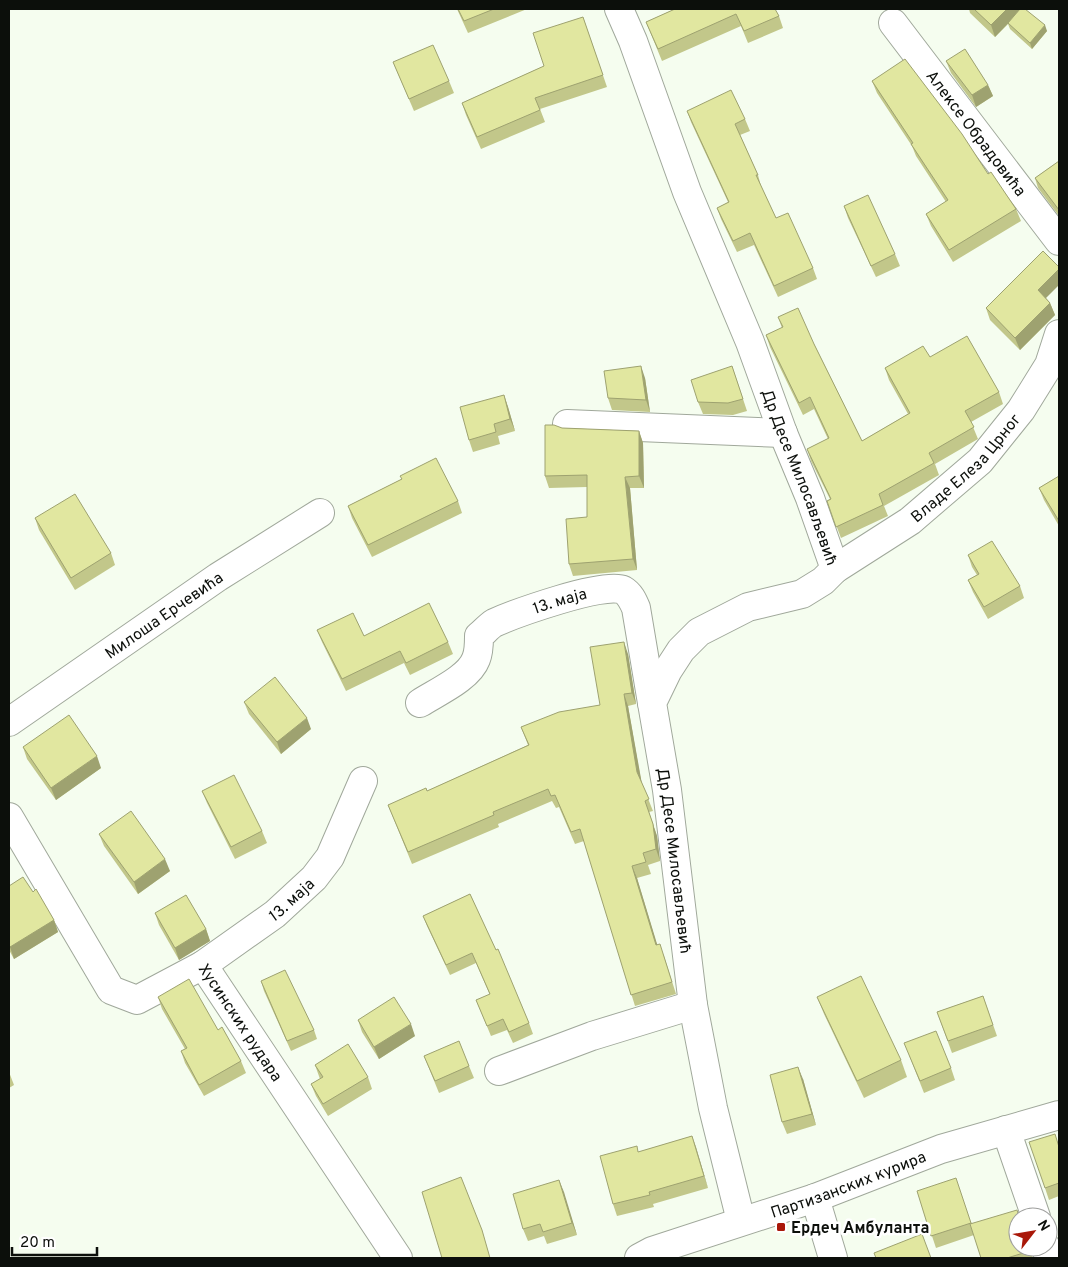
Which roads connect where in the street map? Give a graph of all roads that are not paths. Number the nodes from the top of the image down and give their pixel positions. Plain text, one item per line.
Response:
1 (619, 9) edge
2 (893, 23) dead end
3 (1059, 241) edge
4 (1059, 334) edge
5 (567, 424) dead end
6 (784, 433) junction
7 (320, 513) dead end
8 (835, 568) junction
9 (420, 703) dead end
10 (652, 703) junction
11 (9, 722) edge
12 (363, 782) dead end
13 (9, 817) edge
14 (203, 965) junction
15 (693, 1005) junction
16 (499, 1072) dead end
17 (1059, 1115) edge
18 (1006, 1130) junction
19 (815, 1198) junction
20 (1033, 1207) edge
21 (741, 1221) junction
22 (398, 1258) edge
23 (639, 1258) edge
24 (834, 1258) edge

1 - 6 street, Др Десе Милосављевић
2 - 3 street, Алексе Обрадовића
4 - 8 street, Владе Елеза Црног
5 - 6 street
6 - 8 street, Др Десе Милосављевић
7 - 11 street, Милоша Ерчевића
8 - 10 street, Др Десе Милосављевић
9 - 10 street, 13. маја
10 - 15 street, Др Десе Милосављевић
12 - 14 street, 13. маја
13 - 14 street, Хусинских рудара
14 - 22 street, Хусинских рудара
15 - 16 street
15 - 21 street, Др Десе Милосављевић
17 - 18 street, Партизанских курира
18 - 19 street, Партизанских курира
18 - 20 street
19 - 21 street, Партизанских курира
19 - 24 street
21 - 23 street, Партизанских курира

